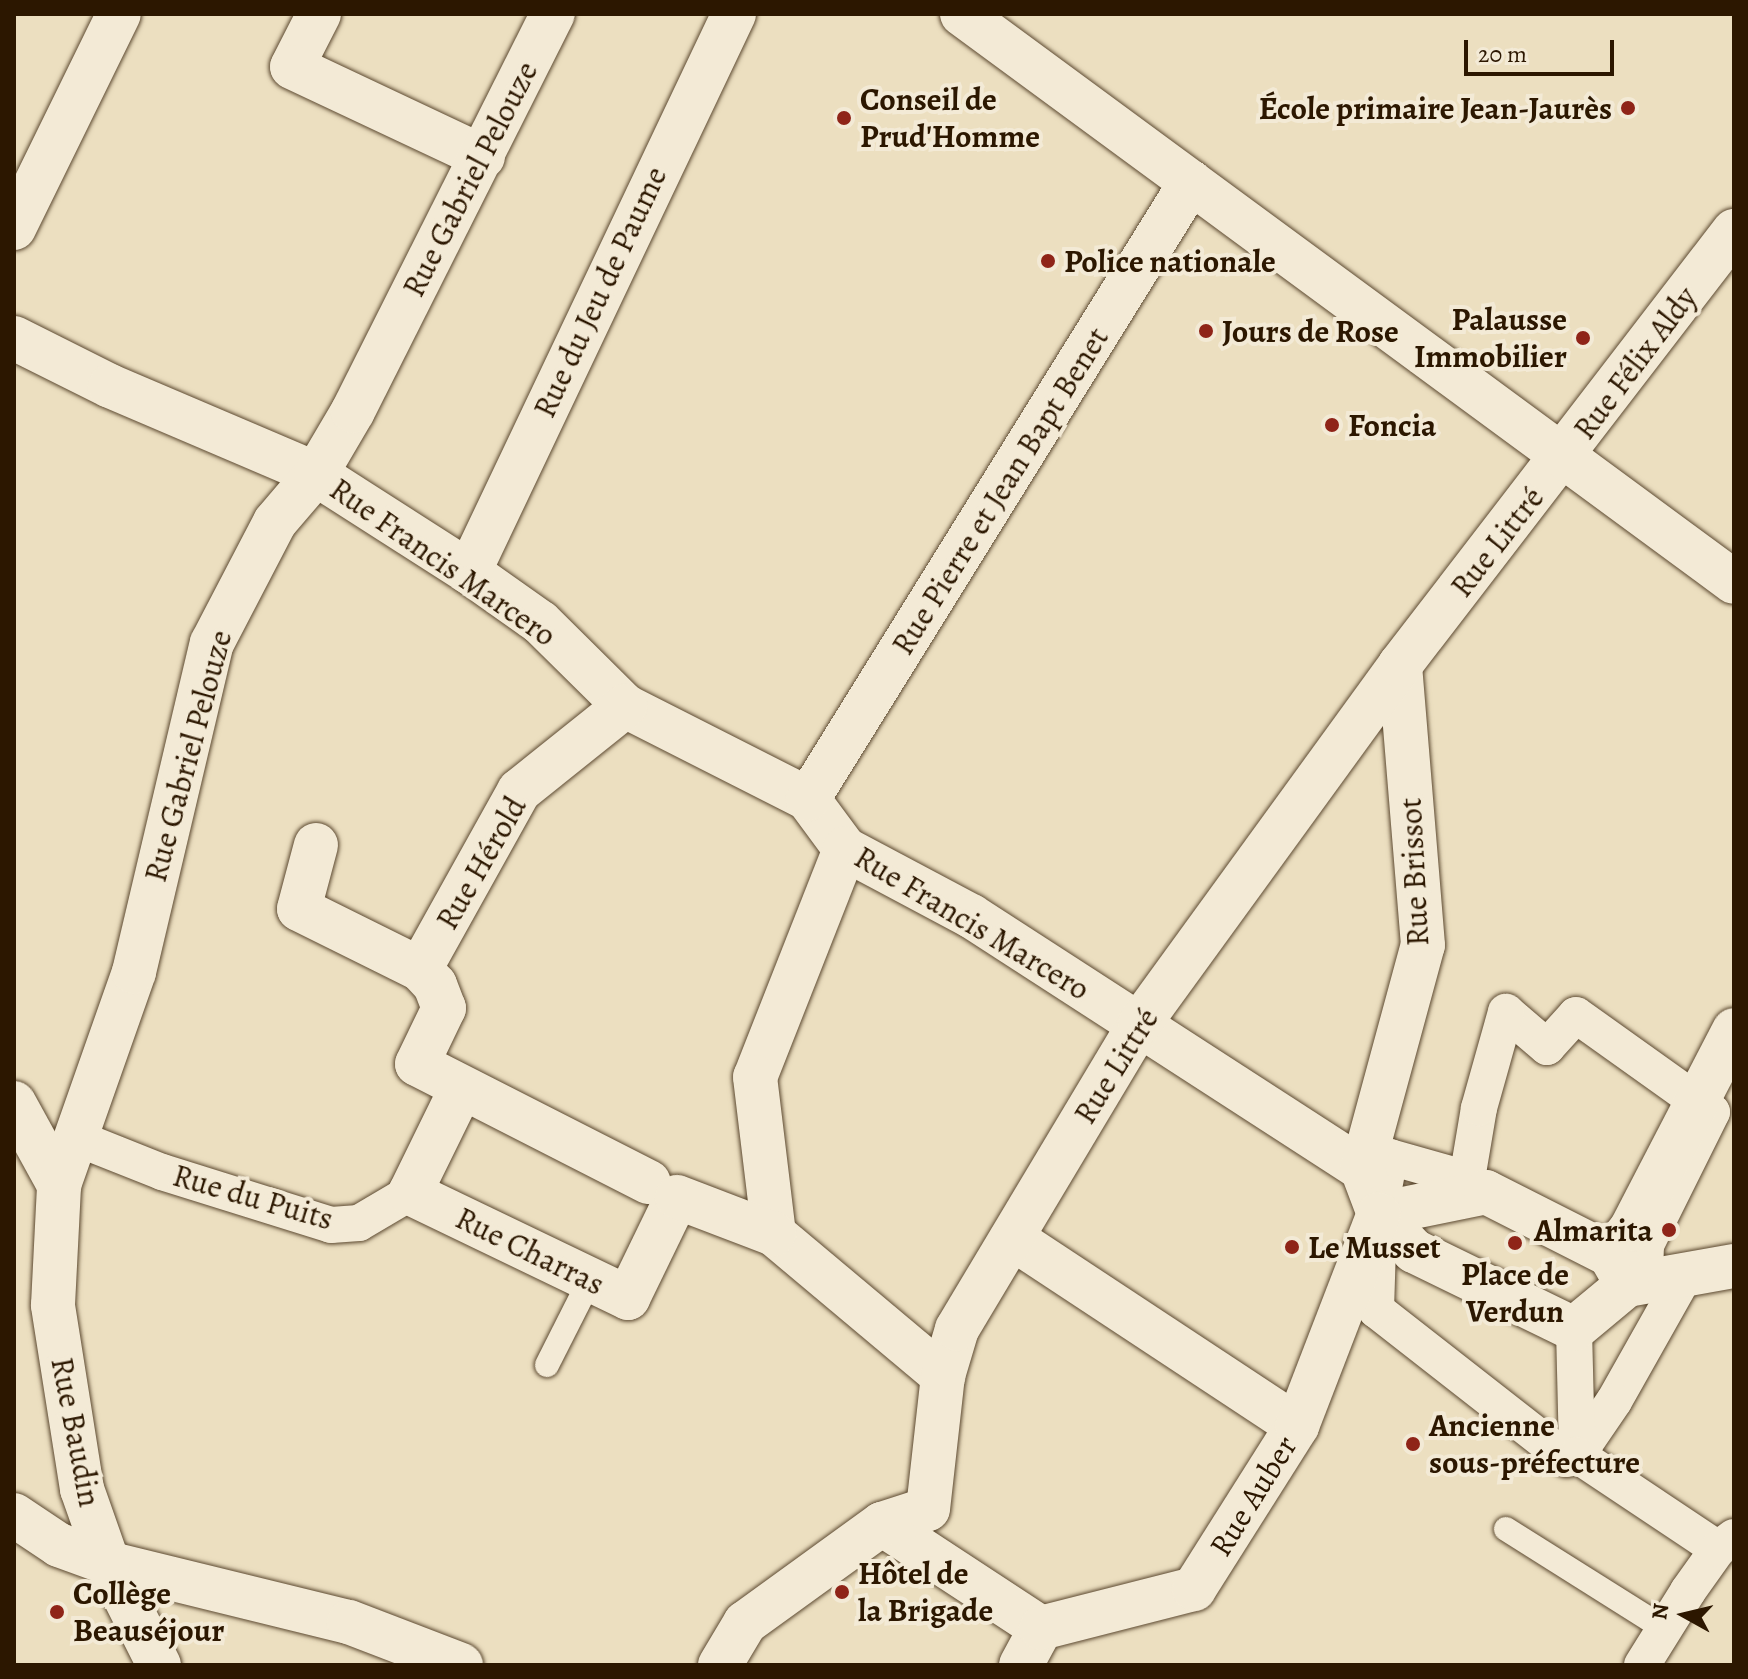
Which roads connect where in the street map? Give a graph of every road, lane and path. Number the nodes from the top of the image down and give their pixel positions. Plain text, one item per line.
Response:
1 (119, 14) edge
2 (319, 14) edge
3 (553, 14) edge
4 (734, 14) edge
5 (962, 14) edge
6 (483, 157) junction
7 (1191, 182) junction
8 (14, 228) edge
9 (1734, 231) edge
10 (14, 338) edge
11 (1565, 457) junction
12 (316, 474) junction
13 (469, 572) junction
14 (1734, 582) edge
15 (1400, 665) junction
16 (625, 706) junction
17 (808, 799) junction
18 (316, 845) dead end
19 (845, 849) junction
20 (420, 969) junction
21 (1140, 1023) junction
22 (1734, 1030) edge
23 (461, 1089) junction
24 (1695, 1099) junction
25 (15, 1107) edge
26 (74, 1137) junction
27 (14, 1161) edge
28 (1362, 1169) junction
29 (649, 1182) dead end
30 (59, 1185) junction
31 (410, 1193) junction
32 (1379, 1214) junction
33 (774, 1234) junction
34 (1012, 1238) junction
35 (1734, 1266) edge
36 (1630, 1273) junction
37 (590, 1280) junction
38 (1574, 1329) junction
39 (547, 1365) dead end
40 (943, 1376) junction
41 (1297, 1426) junction
42 (1577, 1446) junction
43 (14, 1515) edge
44 (882, 1524) junction
45 (1506, 1529) dead end
46 (1726, 1543) edge
47 (108, 1563) junction
48 (1663, 1628) junction
49 (1031, 1646) edge
50 (159, 1665) edge
51 (461, 1665) edge
52 (720, 1665) edge
53 (1642, 1665) edge

1 - 8 street
2 - 6 street
3 - 6 street, Rue Gabriel Pelouze
4 - 13 street, Rue du Jeu de Paume
5 - 7 street
6 - 12 street, Rue Gabriel Pelouze
7 - 11 street
7 - 17 street, Rue Pierre et Jean Bapt Benet
9 - 11 street, Rue Félix Aldy
10 - 12 street, Rue Francis Marcero
11 - 14 street
11 - 15 street, Rue Littré
12 - 13 street, Rue Francis Marcero
12 - 26 street, Rue Gabriel Pelouze
13 - 16 street, Rue Francis Marcero
15 - 21 street, Rue Littré
15 - 28 street, Rue Brissot
16 - 17 street, Rue Francis Marcero
16 - 20 street, Rue Hérold
17 - 19 street, Rue Francis Marcero
18 - 20 street
19 - 21 street, Rue Francis Marcero
19 - 33 street
20 - 23 street
21 - 28 street, Rue Francis Marcero
21 - 34 street, Rue Littré
22 - 24 street
23 - 29 street
23 - 31 street
24 - 32 street
24 - 36 street
25 - 30 street
26 - 30 street, Rue Gabriel Pelouze
26 - 31 street, Rue du Puits
27 - 30 street
28 - 32 street
30 - 47 street, Rue Baudin
31 - 37 street, Rue Charras
32 - 36 street
32 - 38 street
32 - 41 street, Rue Auber
32 - 42 street
33 - 37 street, Rue Charras
33 - 40 street, Rue Charras
34 - 40 street, Rue Littré
34 - 41 street
35 - 36 street
36 - 38 street
36 - 42 street
37 - 39 lane
38 - 42 street
40 - 44 street, Rue Littré
41 - 49 street, Rue Auber
42 - 46 street
43 - 47 street
44 - 49 street
44 - 52 street, Rue Littré
45 - 48 lane
46 - 48 street
47 - 50 street, Rue Baudin
47 - 51 street
48 - 53 street

